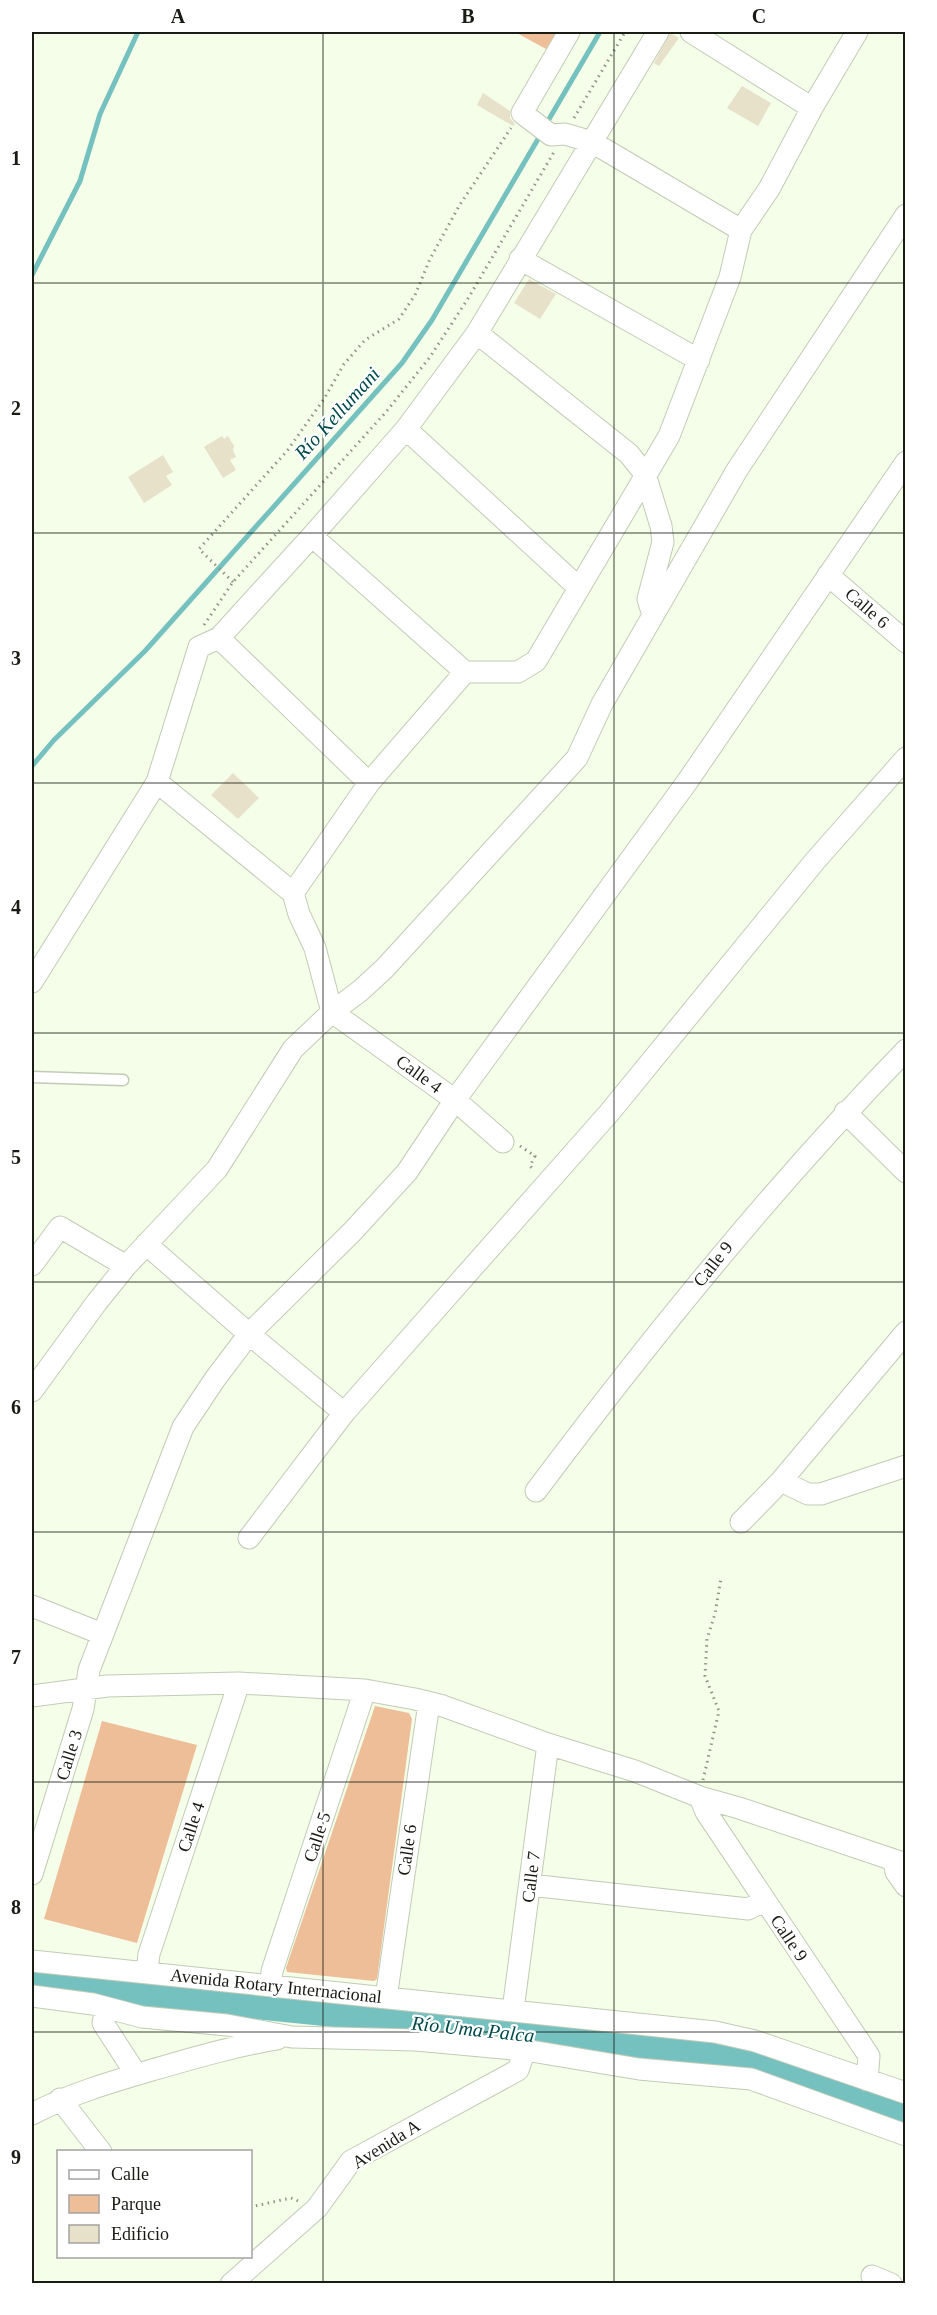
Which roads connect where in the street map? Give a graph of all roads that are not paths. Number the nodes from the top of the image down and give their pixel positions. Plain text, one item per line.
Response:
1 (569, 32) edge
2 (658, 32) edge
3 (691, 32) edge
4 (856, 32) edge
5 (812, 108) junction
6 (592, 142) junction
7 (906, 215) edge
8 (741, 230) junction
9 (520, 259) junction
10 (477, 333) junction
11 (699, 360) junction
12 (406, 429) junction
13 (906, 462) edge
14 (645, 474) junction
15 (312, 536) junction
16 (828, 575) junction
17 (579, 588) junction
18 (653, 615) junction
19 (219, 638) junction
20 (906, 642) edge
21 (465, 672) junction
22 (906, 758) edge
23 (157, 782) junction
24 (369, 783) junction
25 (293, 893) junction
26 (32, 982) edge
27 (332, 1012) junction
28 (906, 1050) edge
29 (32, 1077) edge
30 (123, 1080) dead end
31 (455, 1100) junction
32 (845, 1112) junction
33 (502, 1142) road end
34 (906, 1172) edge
35 (146, 1244) junction
36 (32, 1264) edge
37 (126, 1266) junction
38 (906, 1332) edge
39 (249, 1334) junction
40 (32, 1391) edge
41 (344, 1413) junction
42 (906, 1466) edge
43 (781, 1481) junction
44 (536, 1491) dead end
45 (741, 1522) dead end
46 (249, 1538) dead end
47 (32, 1606) edge
48 (102, 1634) junction
49 (239, 1683) junction
50 (86, 1690) junction
51 (365, 1690) junction
52 (32, 1696) edge
53 (429, 1703) junction
54 (548, 1744) junction
55 (700, 1797) junction
56 (900, 1863) edge
57 (32, 1874) edge
58 (530, 1885) junction
59 (906, 1886) edge
60 (764, 1901) junction
61 (32, 1961) edge
62 (147, 1972) junction
63 (271, 1984) junction
64 (32, 1996) edge
65 (386, 1998) junction
66 (106, 2008) junction
67 (513, 2010) junction
68 (292, 2037) junction
69 (525, 2050) junction
70 (136, 2074) junction
71 (867, 2080) junction
72 (906, 2093) edge
73 (60, 2099) junction
74 (32, 2114) edge
75 (906, 2135) edge
76 (100, 2150) edge
77 (231, 2283) edge

1 - 6 street
2 - 6 street
3 - 5 street
4 - 5 street
5 - 8 street
6 - 8 street
6 - 9 street
7 - 18 street
8 - 11 street
9 - 10 street
9 - 11 street
10 - 12 street
10 - 14 street
11 - 14 street
12 - 15 street
12 - 17 street
13 - 16 street, Calle 3
14 - 17 street
14 - 18 street
15 - 19 street
15 - 21 street
16 - 20 street, Calle 6
16 - 31 street, Calle 3
17 - 21 street
18 - 27 street
19 - 23 street
19 - 24 street
21 - 24 street
22 - 41 street
23 - 25 street
23 - 26 street
24 - 25 street
25 - 27 street
27 - 31 street, Calle 4
27 - 35 street
28 - 32 street, Calle 9
29 - 30 lane
31 - 33 street, Calle 4
31 - 39 street, Calle 3
32 - 34 street
32 - 44 street, Calle 9
35 - 37 street
35 - 39 street
36 - 37 street
37 - 40 street
38 - 43 street
39 - 41 street
39 - 48 street, Calle 3
41 - 46 street
42 - 43 street
43 - 45 street
47 - 48 street
48 - 50 street, Calle 3
49 - 50 street
49 - 51 street
49 - 62 street, Calle 4
50 - 52 street
50 - 57 street, Calle 3
51 - 53 street
51 - 63 street, Calle 5
53 - 54 street
53 - 65 street, Calle 6
54 - 55 street
54 - 58 street, Calle 7
55 - 56 street
55 - 60 street, Calle 9
56 - 59 street
58 - 60 street
58 - 67 street, Calle 7
60 - 71 street, Calle 9
61 - 62 street, Avenida Rotary Internacional
62 - 63 street, Avenida Rotary Internacional
63 - 65 street, Avenida Rotary Internacional
64 - 66 street
65 - 67 street, Avenida Rotary Internacional
66 - 68 street
66 - 70 street
67 - 71 street, Avenida Rotary Internacional
68 - 69 street
68 - 70 street
69 - 75 street
69 - 77 street, Avenida A
70 - 73 street
71 - 72 street, Avenida Rotary Internacional
73 - 74 street
73 - 76 street

